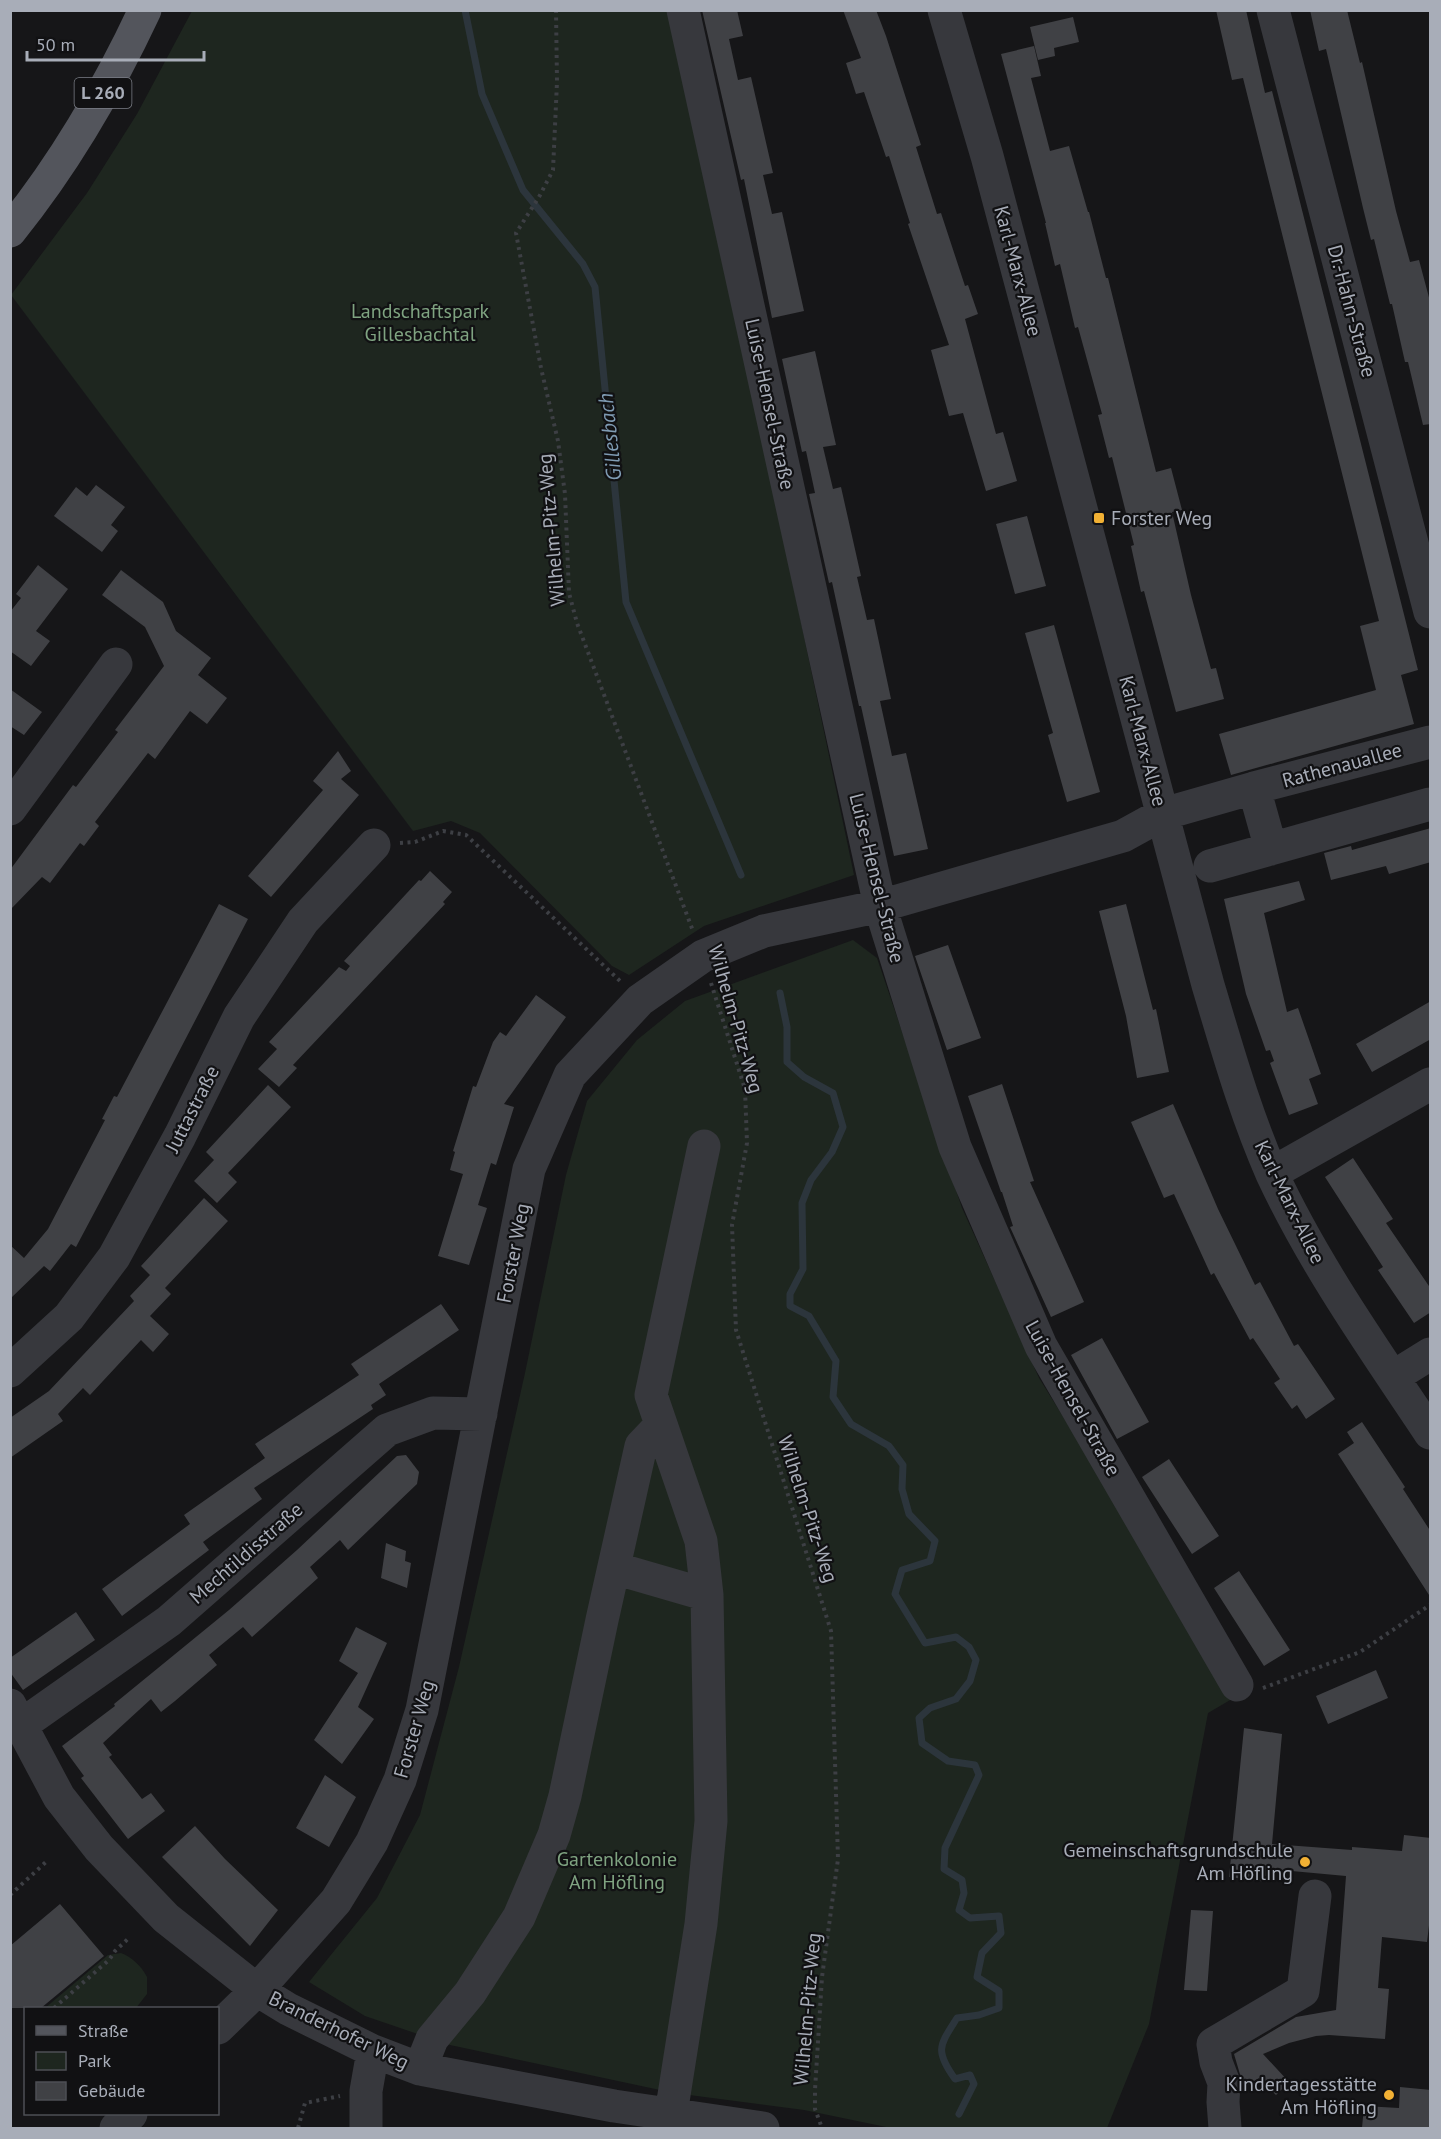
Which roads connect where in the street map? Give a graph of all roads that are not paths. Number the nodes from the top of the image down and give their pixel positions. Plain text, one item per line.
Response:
1 (145, 10) edge
2 (683, 10) edge
3 (1272, 10) edge
4 (949, 12) edge
5 (10, 231) edge
6 (1431, 612) edge
7 (116, 664) dead end
8 (1431, 742) edge
9 (1254, 789) junction
10 (1431, 804) edge
11 (10, 808) edge
12 (1163, 814) junction
13 (374, 845) road end
14 (1271, 849) junction
15 (1210, 866) dead end
16 (880, 906) junction
17 (1431, 1084) edge
18 (704, 1146) dead end
19 (1272, 1173) junction
20 (1431, 1354) edge
21 (10, 1371) edge
22 (1393, 1377) junction
23 (481, 1414) junction
24 (661, 1425) junction
25 (1431, 1433) edge
26 (614, 1568) junction
27 (707, 1595) junction
28 (1237, 1685) road end
29 (15, 1715) edge
30 (1315, 1896) dead end
31 (257, 1990) junction
32 (219, 2027) edge
33 (373, 2051) junction
34 (420, 2069) junction
35 (671, 2114) junction
36 (130, 2115) edge
37 (615, 2117) edge
38 (116, 2128) edge
39 (366, 2128) edge
40 (763, 2128) edge
41 (1223, 2128) edge

1 - 5 main road, L 260
2 - 16 street, Luise-Hensel-Straße
3 - 6 street, Dr.-Hahn-Straße
4 - 12 street, Karl-Marx-Allee
7 - 11 street
8 - 9 street, Rathenauallee
9 - 12 street, Rathenauallee
9 - 14 street
10 - 14 street
12 - 16 street, Forster Weg
12 - 19 street, Karl-Marx-Allee
13 - 21 street, Juttastraße
14 - 15 street
16 - 23 street, Forster Weg
16 - 28 street, Luise-Hensel-Straße
17 - 19 street
18 - 24 street
19 - 22 street, Karl-Marx-Allee
20 - 22 street
22 - 25 street, Karl-Marx-Allee
23 - 29 street, Mechtildisstraße
23 - 31 street, Forster Weg
24 - 26 street
24 - 27 street
26 - 27 street
26 - 34 street
27 - 35 street
29 - 31 street, Branderhofer Weg
30 - 41 street
31 - 32 street, Forster Weg
31 - 33 street, Branderhofer Weg
33 - 34 street, Branderhofer Weg
33 - 39 street
34 - 37 street, Branderhofer Weg
35 - 37 street, Branderhofer Weg
35 - 40 street, Branderhofer Weg
36 - 38 street

